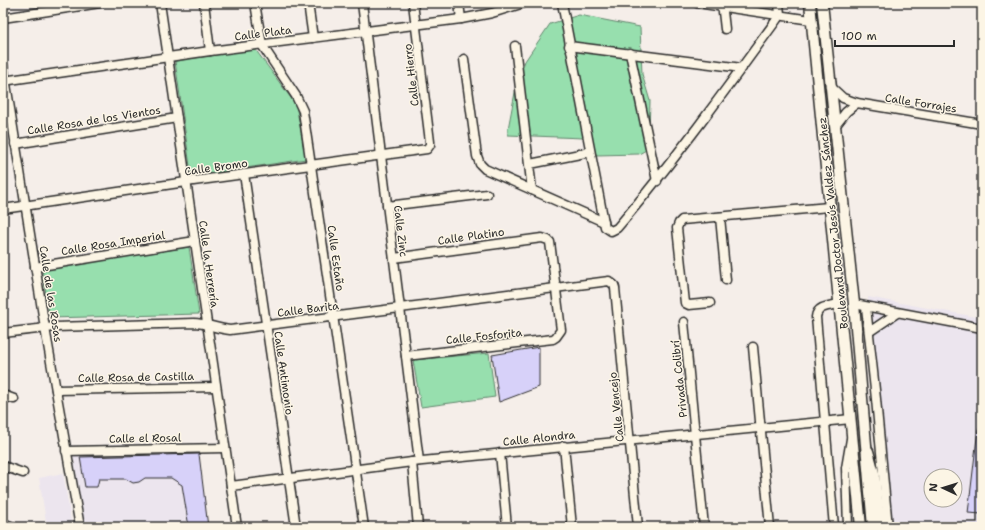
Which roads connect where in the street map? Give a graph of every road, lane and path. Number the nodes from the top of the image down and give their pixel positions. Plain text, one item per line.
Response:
1 (100, 3) edge
2 (160, 3) edge
3 (204, 3) edge
4 (255, 3) edge
5 (308, 3) edge
6 (362, 3) edge
7 (413, 3) edge
8 (459, 3) edge
9 (524, 3) edge
10 (562, 3) edge
11 (697, 3) edge
12 (779, 3) edge
13 (810, 3) edge
14 (822, 3) edge
15 (511, 5) edge
16 (722, 5) edge
17 (780, 15) junction
18 (3, 18) edge
19 (461, 19) junction
20 (812, 20) junction
21 (416, 25) junction
22 (725, 29) dead end
23 (366, 32) junction
24 (313, 38) junction
25 (262, 45) junction
26 (515, 46) dead end
27 (569, 46) junction
28 (210, 51) junction
29 (630, 53) junction
30 (168, 57) junction
31 (464, 58) dead end
32 (3, 65) edge
33 (742, 68) junction
34 (4, 81) edge
35 (830, 86) junction
36 (857, 103) junction
37 (177, 118) junction
38 (982, 124) edge
39 (835, 126) junction
40 (15, 144) junction
41 (430, 145) joint
42 (590, 152) junction
43 (381, 155) junction
44 (530, 164) junction
45 (311, 165) junction
46 (244, 174) junction
47 (186, 182) junction
48 (656, 182) junction
49 (532, 190) junction
50 (487, 194) dead end
51 (25, 205) junction
52 (387, 206) junction
53 (829, 207) junction
54 (3, 209) edge
55 (720, 217) junction
56 (604, 222) junction
57 (195, 241) junction
58 (394, 258) junction
59 (35, 267) junction
60 (726, 280) dead end
61 (614, 285) joint
62 (556, 288) junction
63 (710, 303) dead end
64 (839, 304) junction
65 (854, 304) junction
66 (866, 307) junction
67 (400, 308) junction
68 (897, 313) junction
69 (334, 316) junction
70 (684, 322) dead end
71 (207, 324) junction
72 (266, 325) junction
73 (45, 328) junction
74 (982, 328) edge
75 (869, 332) junction
76 (3, 333) edge
77 (753, 347) dead end
78 (406, 356) junction
79 (216, 387) junction
80 (56, 390) junction
81 (3, 395) edge
82 (14, 399) dead end
83 (851, 419) junction
84 (824, 421) junction
85 (760, 428) junction
86 (695, 434) junction
87 (852, 435) junction
88 (630, 440) junction
89 (866, 442) junction
90 (564, 446) junction
91 (225, 448) junction
92 (66, 451) junction
93 (500, 453) junction
94 (415, 461) junction
95 (3, 466) edge
96 (356, 469) junction
97 (23, 473) dead end
98 (289, 478) junction
99 (231, 486) junction
100 (3, 524) edge
101 (11, 527) edge
102 (80, 527) edge
103 (237, 527) edge
104 (296, 527) edge
105 (364, 527) edge
106 (418, 527) edge
107 (507, 527) edge
108 (572, 527) edge
109 (638, 527) edge
110 (704, 527) edge
111 (770, 527) edge
112 (834, 527) edge
113 (848, 527) edge
114 (861, 527) edge
115 (873, 527) edge
116 (881, 527) edge
117 (888, 527) edge

1 - 18 street
2 - 30 street, Calle la Herrería
3 - 28 street
4 - 25 street, Calle Estaño
5 - 24 street
6 - 23 street, Calle Zinc
7 - 21 street, Calle Hierro
8 - 19 street
9 - 15 street, Calle Plata
10 - 27 street
11 - 16 street
12 - 17 street
13 - 20 main road, Boulevard Doctor Jesús Valdez Sánchez
14 - 35 main road, Boulevard Doctor Jesús Valdez Sánchez
15 - 19 street, Calle Plata
16 - 17 street
16 - 22 street
17 - 20 street
17 - 33 street
19 - 21 street, Calle Plata
20 - 53 main road, Boulevard Doctor Jesús Valdez Sánchez
21 - 23 street, Calle Plata
21 - 41 street, Calle Hierro
23 - 24 street, Calle Plata
23 - 43 street, Calle Zinc
24 - 25 street, Calle Plata
25 - 28 street, Calle Plata
25 - 45 street, Calle Estaño
26 - 44 street
27 - 29 street
27 - 42 street
28 - 30 street, Calle Plata
29 - 33 street
29 - 48 street
30 - 34 street, Calle Plata
30 - 37 street, Calle la Herrería
31 - 49 street
32 - 34 street, Calle de las Rosas
33 - 48 street
34 - 40 street, Calle de las Rosas
35 - 36 street, Calle Forrajes
35 - 39 main road, Boulevard Doctor Jesús Valdez Sánchez
36 - 38 street, Calle Forrajes
36 - 39 street
37 - 40 street, Calle Rosa de los Vientos
37 - 47 street, Calle la Herrería
39 - 65 main road, Boulevard Doctor Jesús Valdez Sánchez
40 - 51 street, Calle de las Rosas
41 - 43 street, Calle Bromo
42 - 44 street
42 - 56 street
43 - 45 street, Calle Bromo
43 - 52 street, Calle Zinc
44 - 49 street
45 - 46 street, Calle Bromo
45 - 69 street, Calle Estaño
46 - 47 street, Calle Bromo
46 - 72 street, Calle Antimonio
47 - 51 street, Calle Bromo
47 - 57 street, Calle la Herrería
48 - 56 street
49 - 56 street
50 - 52 street
51 - 54 street, Calle Bromo
51 - 59 street, Calle de las Rosas
52 - 58 street, Calle Zinc
53 - 55 street
53 - 64 main road, Boulevard Doctor Jesús Valdez Sánchez
55 - 60 street
55 - 63 street
57 - 59 street, Calle Rosa Imperial
57 - 71 street, Calle la Herrería
58 - 62 street, Calle Platino
58 - 67 street, Calle Zinc
59 - 73 street, Calle de las Rosas
61 - 62 street, Calle Barita
61 - 88 street, Calle Vencejo
62 - 67 street, Calle Barita
62 - 78 street, Calle Fosforita
64 - 83 main road, Boulevard Doctor Jesús Valdez Sánchez
64 - 84 street
65 - 66 street
65 - 89 main road, Boulevard Doctor Jesús Valdez Sánchez
66 - 68 street
66 - 75 street
67 - 69 street, Calle Barita
67 - 78 street, Calle Zinc
68 - 74 street
68 - 75 street
69 - 72 street, Calle Barita
69 - 96 street, Calle Estaño
70 - 86 street, Privada Colibrí
71 - 72 street, Calle Barita
71 - 73 street, Calle Barita
71 - 79 street, Calle la Herrería
72 - 98 street, Calle Antimonio
73 - 76 street, Calle Barita
73 - 80 street, Calle de las Rosas
75 - 117 street
77 - 85 street
78 - 94 street, Calle Zinc
79 - 80 street, Calle Rosa de Castilla
79 - 91 street, Calle la Herrería
80 - 92 street, Calle de las Rosas
81 - 82 street
83 - 84 street, Calle Alondra
83 - 87 main road, Boulevard Doctor Jesús Valdez Sánchez
84 - 85 street, Calle Alondra
84 - 112 street
85 - 86 street, Calle Alondra
85 - 111 street
86 - 88 street, Calle Alondra
86 - 110 street, Privada Colibrí
87 - 113 street, Boulevard Doctor Jesús Valdez Sánchez
87 - 114 main road, Boulevard Doctor Jesús Valdez Sánchez
88 - 90 street, Calle Alondra
88 - 109 street, Calle Vencejo
89 - 115 main road, Boulevard Doctor Jesús Valdez Sánchez
89 - 116 street, Boulevard Doctor Jesús Valdez Sánchez
90 - 93 street, Calle Alondra
90 - 108 street
91 - 92 street, Calle el Rosal
91 - 99 street, Calle la Herrería
92 - 102 street, Calle de las Rosas
93 - 94 street, Calle Alondra
93 - 107 street
94 - 96 street, Calle Alondra
94 - 106 street, Calle Zinc
95 - 97 street
96 - 98 street, Calle Alondra
96 - 105 street, Calle Estaño
98 - 99 street, Calle Alondra
98 - 104 street, Calle Antimonio
99 - 103 street, Calle la Herrería
100 - 101 main road

